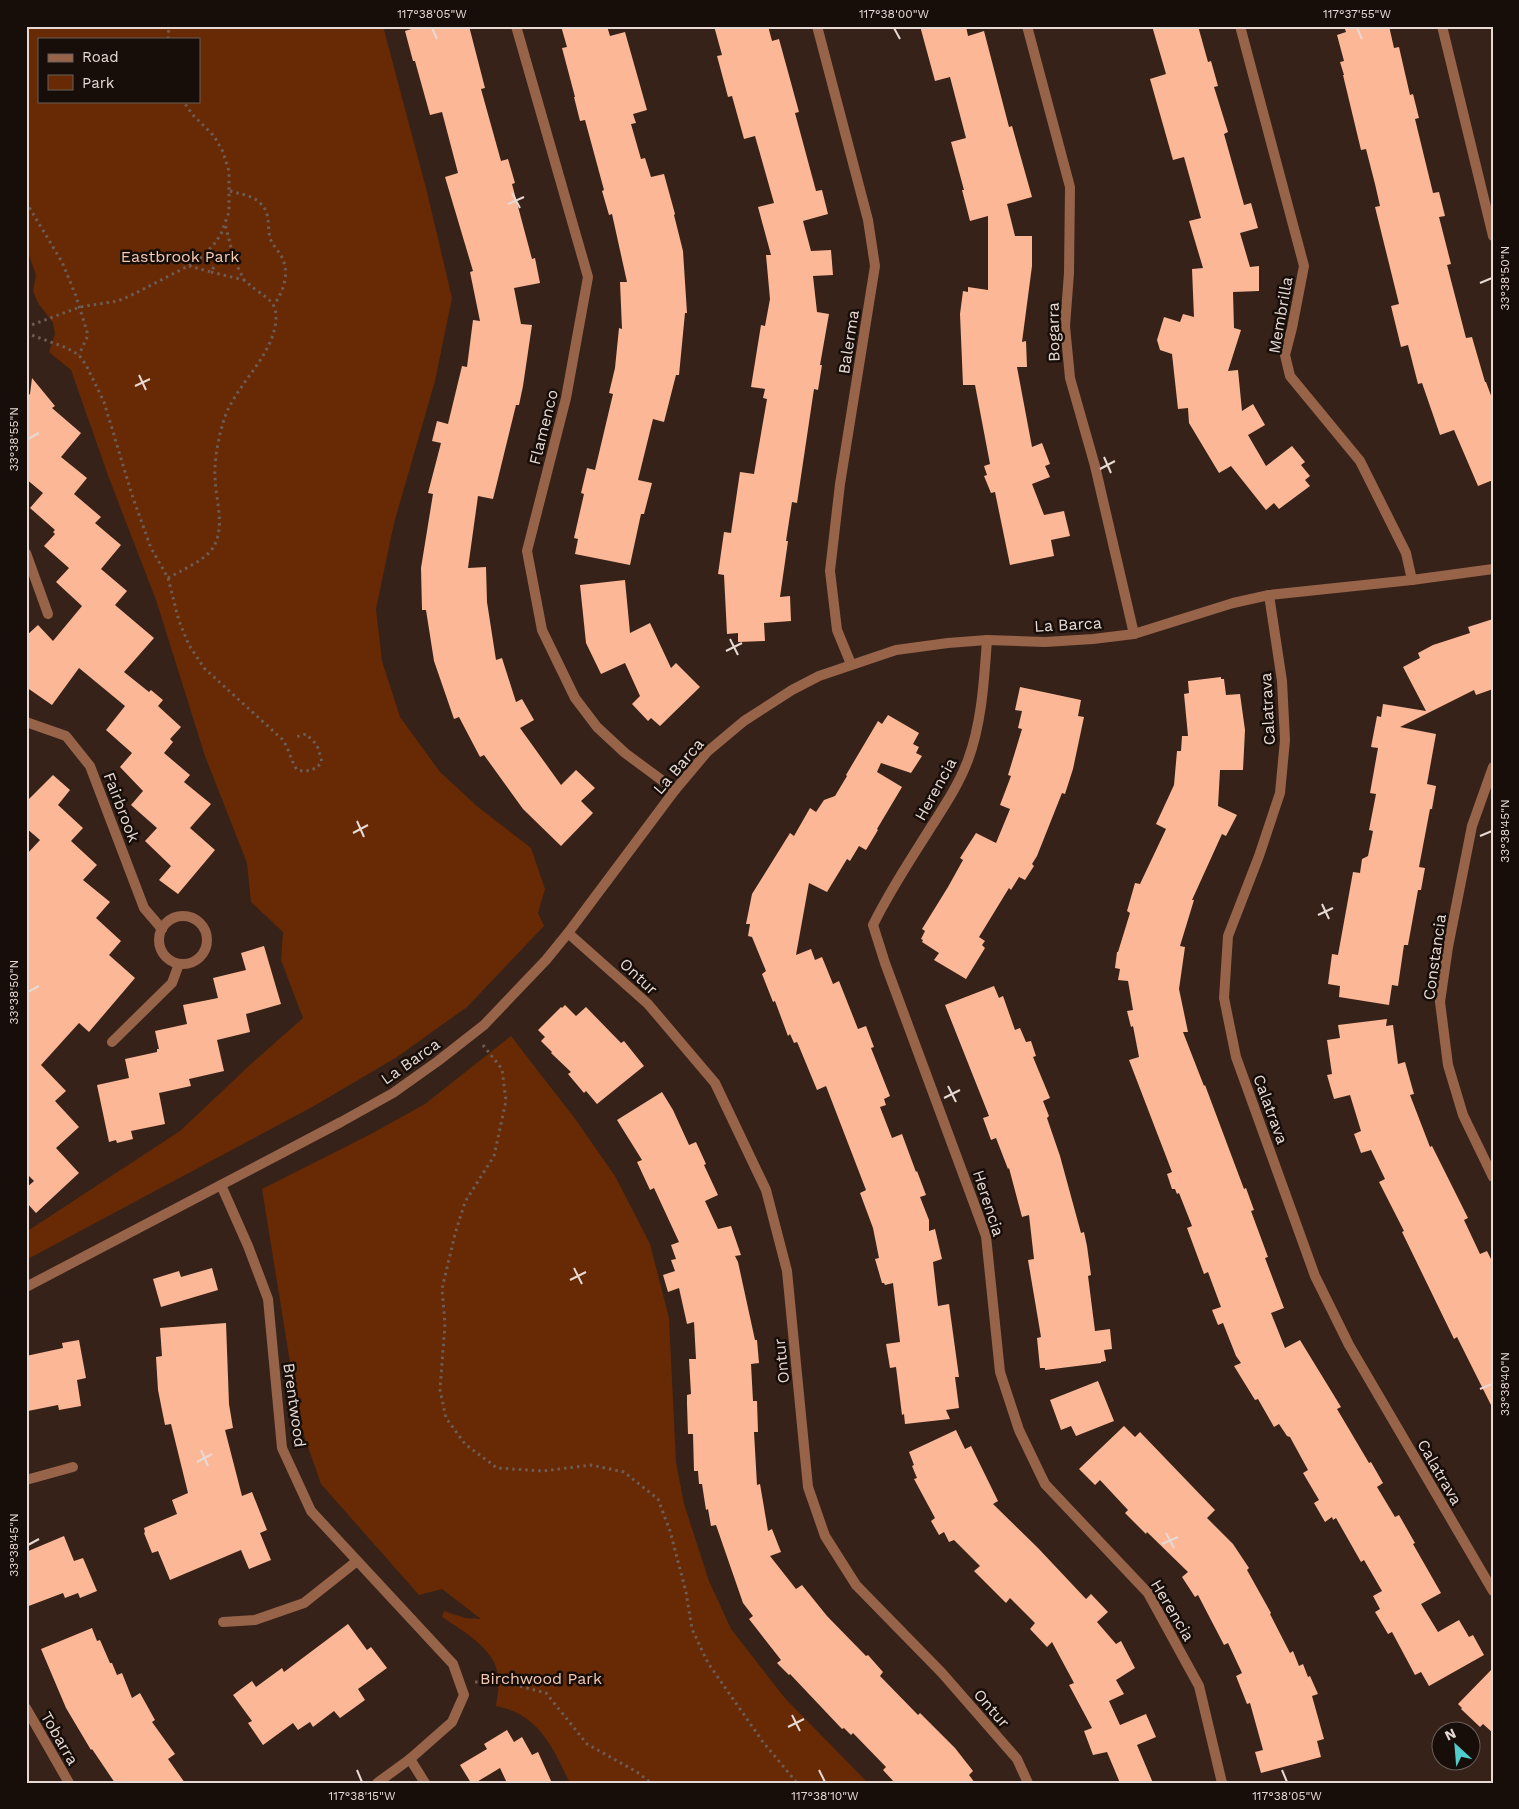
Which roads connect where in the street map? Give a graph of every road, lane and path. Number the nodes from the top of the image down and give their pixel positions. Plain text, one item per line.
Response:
1 (516, 26) edge
2 (817, 26) edge
3 (1027, 26) edge
4 (1240, 26) edge
5 (1442, 26) edge
6 (184, 102) edge
7 (230, 191) junction
8 (26, 202) edge
9 (225, 223) junction
10 (1493, 236) edge
11 (206, 252) junction
12 (234, 259) junction
13 (216, 263) junction
14 (189, 266) junction
15 (210, 272) junction
16 (244, 280) junction
17 (274, 305) junction
18 (80, 307) junction
19 (26, 327) edge
20 (26, 333) edge
21 (79, 355) junction
22 (26, 553) edge
23 (1493, 569) edge
24 (168, 578) junction
25 (1412, 580) junction
26 (1269, 595) junction
27 (48, 614) dead end
28 (1134, 634) junction
29 (987, 640) junction
30 (852, 664) junction
31 (26, 722) edge
32 (296, 737) dead end
33 (1493, 767) edge
34 (675, 790) junction
35 (162, 928) junction
36 (568, 933) junction
37 (179, 964) junction
38 (474, 1033) junction
39 (112, 1042) dead end
40 (1493, 1177) edge
41 (221, 1185) junction
42 (26, 1288) edge
43 (73, 1467) dead end
44 (26, 1480) edge
45 (358, 1561) junction
46 (1493, 1591) edge
47 (223, 1622) dead end
48 (459, 1682) junction
49 (26, 1708) edge
50 (410, 1759) junction
51 (69, 1783) edge
52 (377, 1783) edge
53 (425, 1783) edge
54 (651, 1783) edge
55 (797, 1783) edge
56 (1028, 1783) edge
57 (1222, 1783) edge

1 - 34 street, Flamenco
2 - 30 street, Balerma
3 - 28 street, Bogarra
4 - 25 street, Membrilla
5 - 10 street
6 - 7 path
7 - 9 path
7 - 17 path
8 - 18 path
9 - 11 path
9 - 12 path
11 - 13 path
11 - 14 path
12 - 13 path
12 - 16 path
13 - 15 path
14 - 15 path
14 - 18 path
15 - 16 path
16 - 17 path
17 - 24 path
18 - 19 path
18 - 21 path
20 - 21 path
21 - 24 path
22 - 27 street
23 - 25 street, La Barca
24 - 32 path
25 - 26 street, La Barca
26 - 28 street, La Barca
26 - 46 street, Calatrava
28 - 29 street, La Barca
29 - 30 street, La Barca
29 - 57 street, Herencia
30 - 34 street, La Barca
31 - 35 street, Fairbrook
33 - 40 street, Constancia
34 - 36 street, La Barca
35 - 37 street
35 - 37 street
36 - 38 street, La Barca
36 - 56 street, Ontur
37 - 39 street
38 - 41 street, La Barca
38 - 55 path
41 - 42 street, La Barca
41 - 45 street, Brentwood
43 - 44 street
45 - 47 street
45 - 48 street, Brentwood
48 - 50 street, Brentwood
48 - 54 path
49 - 51 street, Tobarra
50 - 52 street
50 - 53 street

